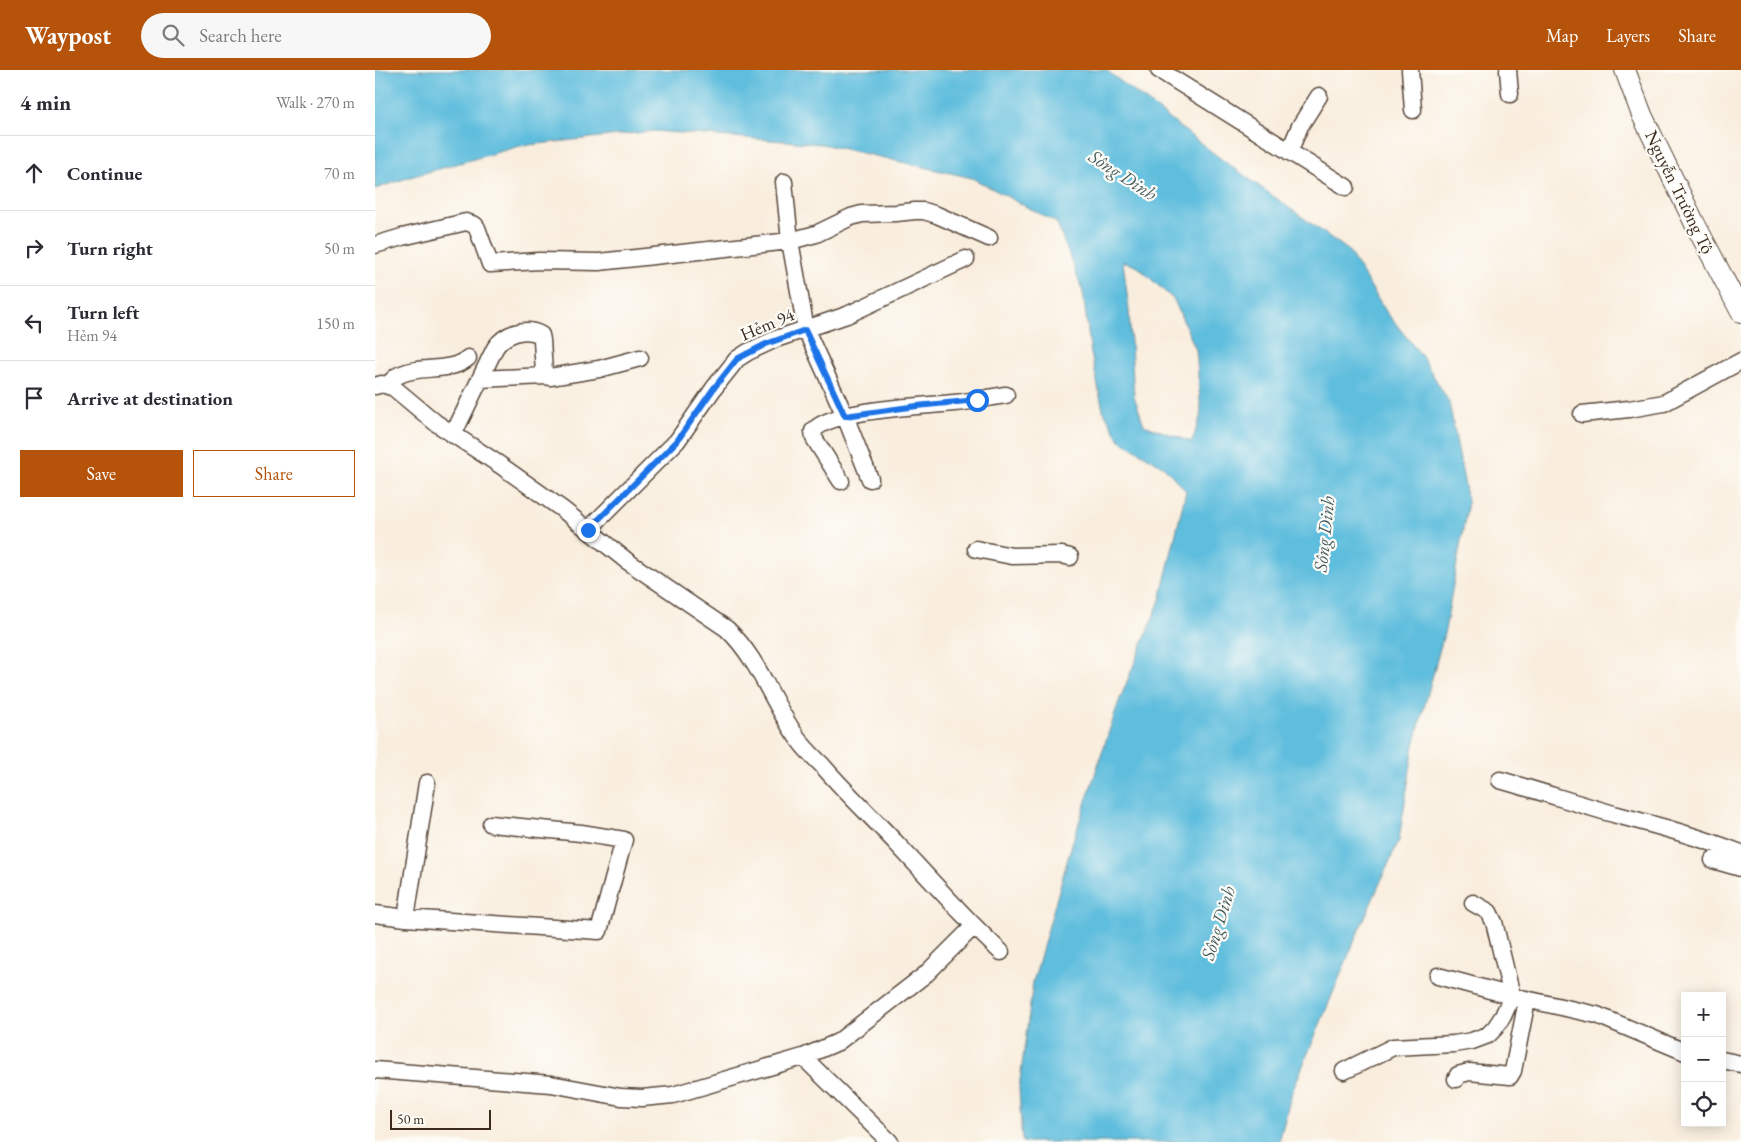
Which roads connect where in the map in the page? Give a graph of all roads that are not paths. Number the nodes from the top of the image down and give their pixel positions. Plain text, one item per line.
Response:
1 (1159, 70) edge
2 (1410, 70) edge
3 (1509, 70) edge
4 (1625, 70) edge
5 (1510, 94) dead end
6 (1319, 96) dead end
7 (1413, 110) dead end
8 (1289, 152) junction
9 (784, 182) dead end
10 (1346, 187) dead end
11 (989, 238) dead end
12 (790, 240) junction
13 (375, 245) edge
14 (966, 259) dead end
15 (1741, 312) edge
16 (805, 330) junction
17 (468, 358) dead end
18 (640, 358) dead end
19 (1741, 361) edge
20 (546, 376) junction
21 (480, 379) junction
22 (381, 386) edge
23 (1006, 395) dead end
24 (1582, 414) dead end
25 (845, 416) junction
26 (453, 435) junction
27 (870, 479) dead end
28 (841, 481) dead end
29 (588, 530) junction
30 (976, 549) dead end
31 (1070, 558) dead end
32 (1500, 780) dead end
33 (427, 783) dead end
34 (491, 824) dead end
35 (1741, 853) edge
36 (1713, 860) dead end
37 (1741, 868) edge
38 (1473, 903) dead end
39 (375, 914) edge
40 (406, 918) junction
41 (973, 927) junction
42 (1001, 952) dead end
43 (1438, 976) dead end
44 (1520, 998) junction
45 (1681, 1050) edge
46 (803, 1057) junction
47 (1726, 1061) edge
48 (1741, 1064) edge
49 (375, 1070) edge
50 (1344, 1071) dead end
51 (1456, 1079) dead end
52 (891, 1142) edge

1 - 8 street
2 - 7 street
3 - 5 street
4 - 15 street, Nguyễn Trường Tộ
6 - 8 street
8 - 10 street
9 - 12 street
11 - 12 street
12 - 13 street
12 - 16 street
14 - 16 street, Hẻm 94
16 - 25 street
16 - 29 street, Hẻm 94
17 - 22 street
18 - 20 street
19 - 24 street
20 - 21 street
20 - 21 street
21 - 26 street
22 - 26 street
23 - 25 street
25 - 27 street
25 - 28 street
26 - 29 street
29 - 41 street
30 - 31 street
32 - 35 street
33 - 40 street
34 - 40 street
36 - 37 street
38 - 44 street
39 - 40 street
41 - 42 street
41 - 46 street
43 - 44 street
44 - 45 street
44 - 50 street
44 - 51 street
46 - 49 street
46 - 52 street
47 - 48 street

